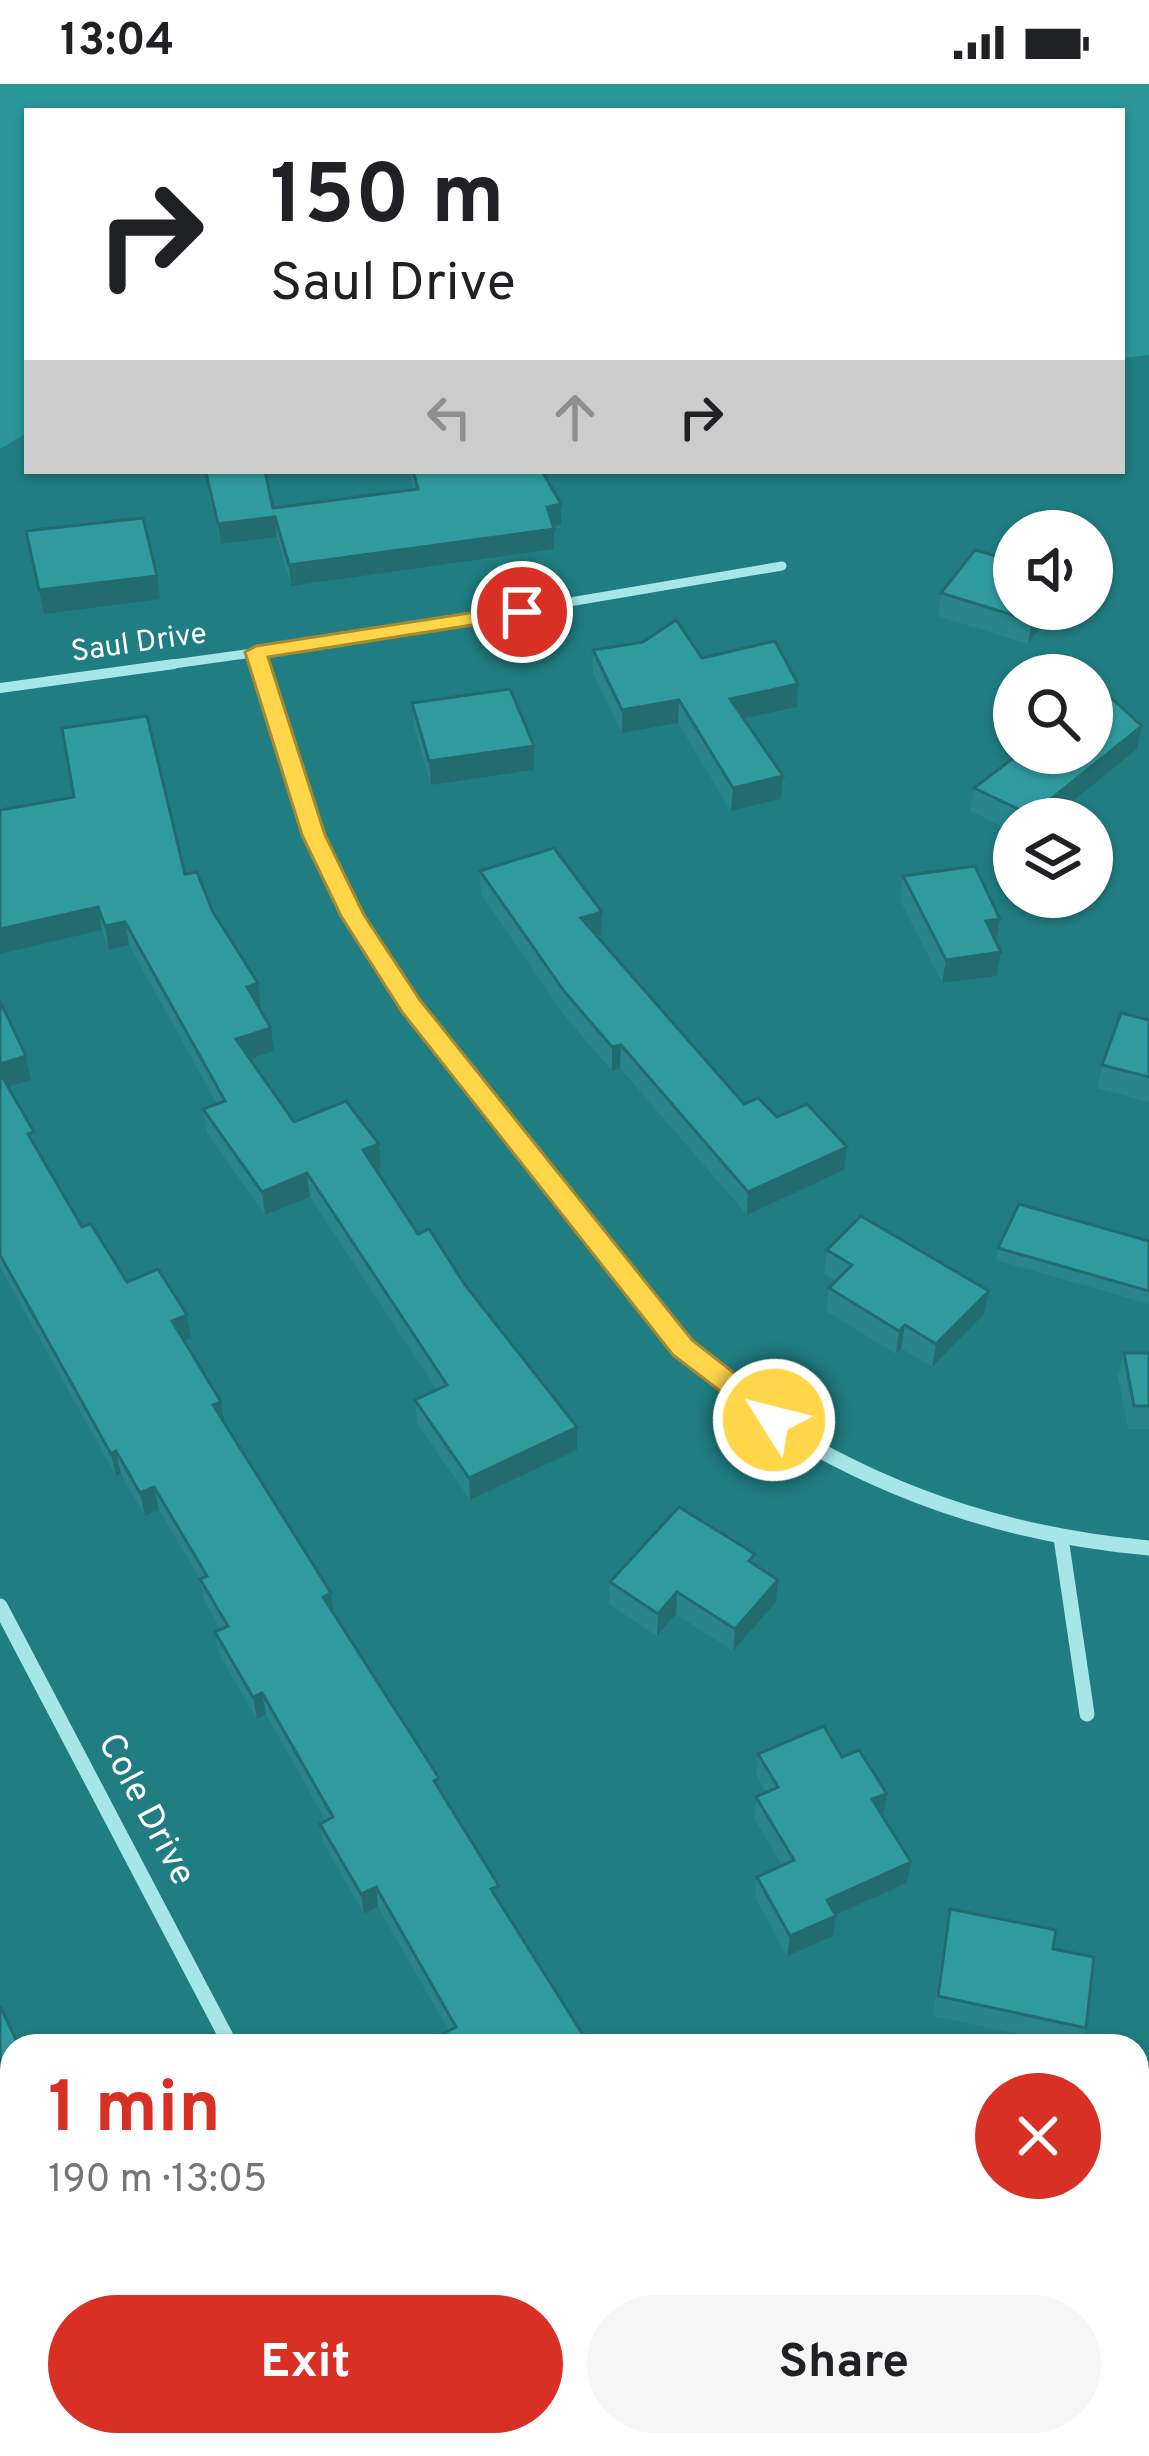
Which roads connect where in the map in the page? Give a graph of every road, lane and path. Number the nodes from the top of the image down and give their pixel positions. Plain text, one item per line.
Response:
1 (782, 566) dead end
2 (256, 652) junction
3 (0, 688) edge
4 (1061, 1538) junction
5 (1149, 1548) edge
6 (0, 1606) edge
7 (1087, 1714) dead end
8 (225, 2034) edge

1 - 2 street, Saul Drive
2 - 3 street, Saul Drive
2 - 4 street
4 - 5 street
4 - 7 street
6 - 8 street, Cole Drive

